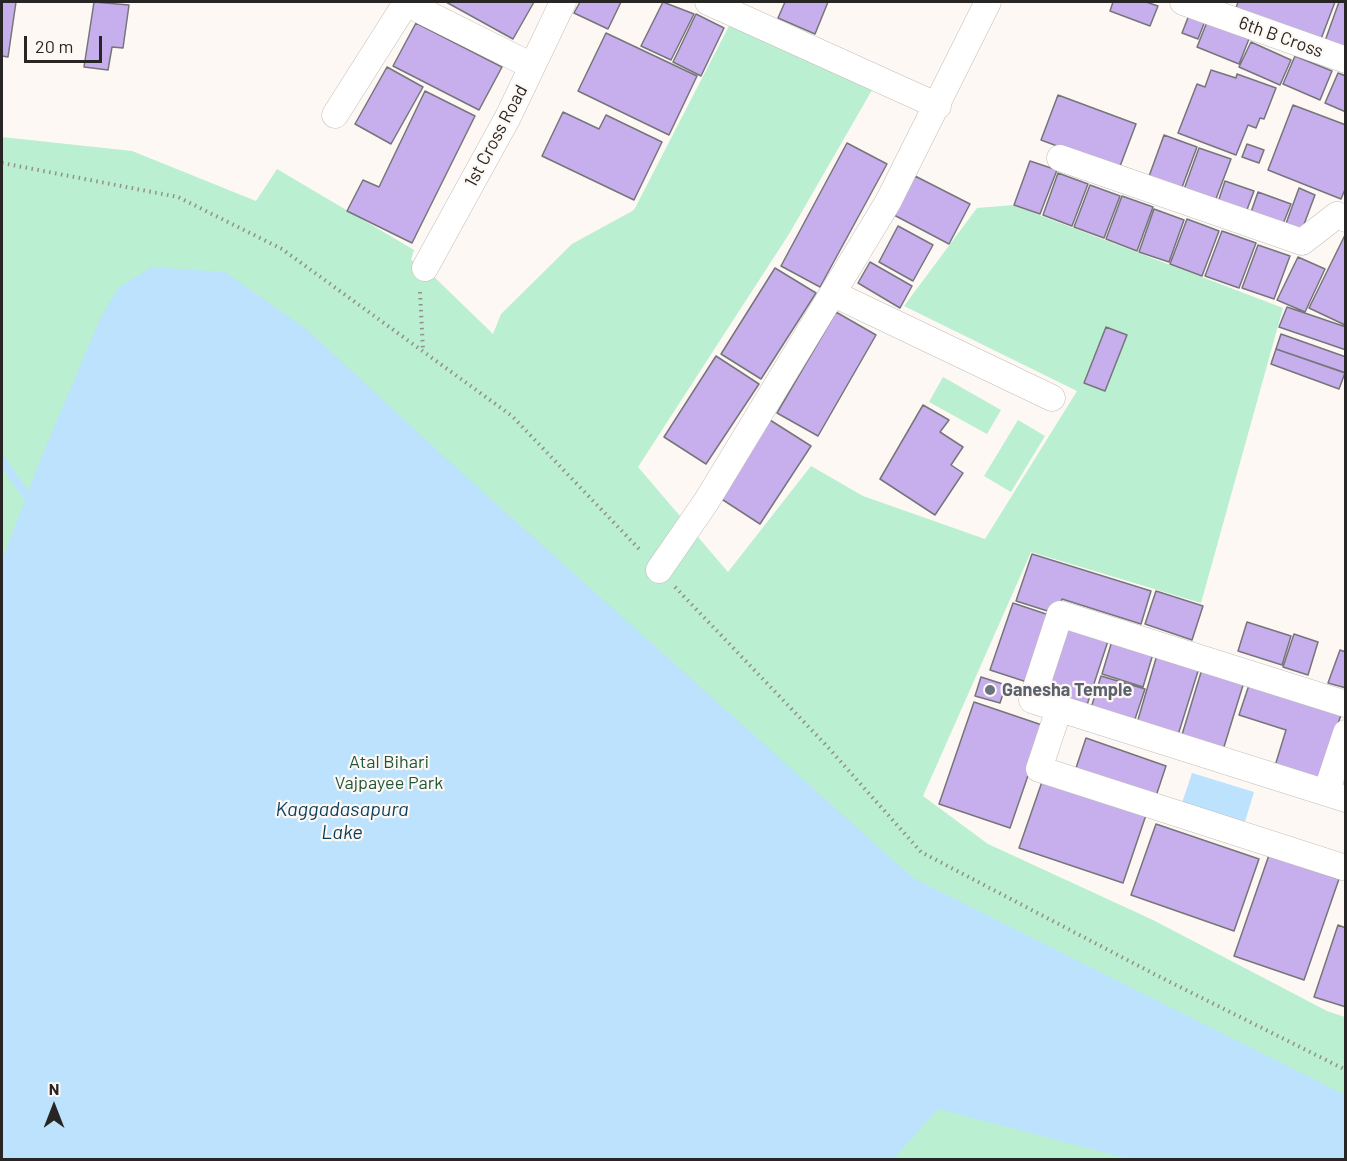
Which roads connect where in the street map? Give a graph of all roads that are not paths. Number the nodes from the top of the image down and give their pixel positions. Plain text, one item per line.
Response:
1 (563, 2) edge
2 (708, 2) edge
3 (988, 2) edge
4 (1184, 2) edge
5 (1346, 60) edge
6 (532, 66) junction
7 (938, 106) junction
8 (335, 115) dead end
9 (1060, 158) dead end
10 (1346, 219) edge
11 (423, 274) road end
12 (834, 294) junction
13 (1052, 398) dead end
14 (659, 570) road end
15 (1346, 704) edge
16 (1059, 709) junction
17 (1346, 733) edge
18 (1336, 796) edge
19 (1346, 868) edge

1 - 6 street, 1st Cross Road
2 - 7 street
3 - 7 street
4 - 5 street, 6th B Cross
6 - 8 street
6 - 11 street, 1st Cross Road
7 - 12 street
9 - 10 street
12 - 13 street
12 - 14 street
15 - 16 street
16 - 18 street
16 - 19 street
17 - 18 street

